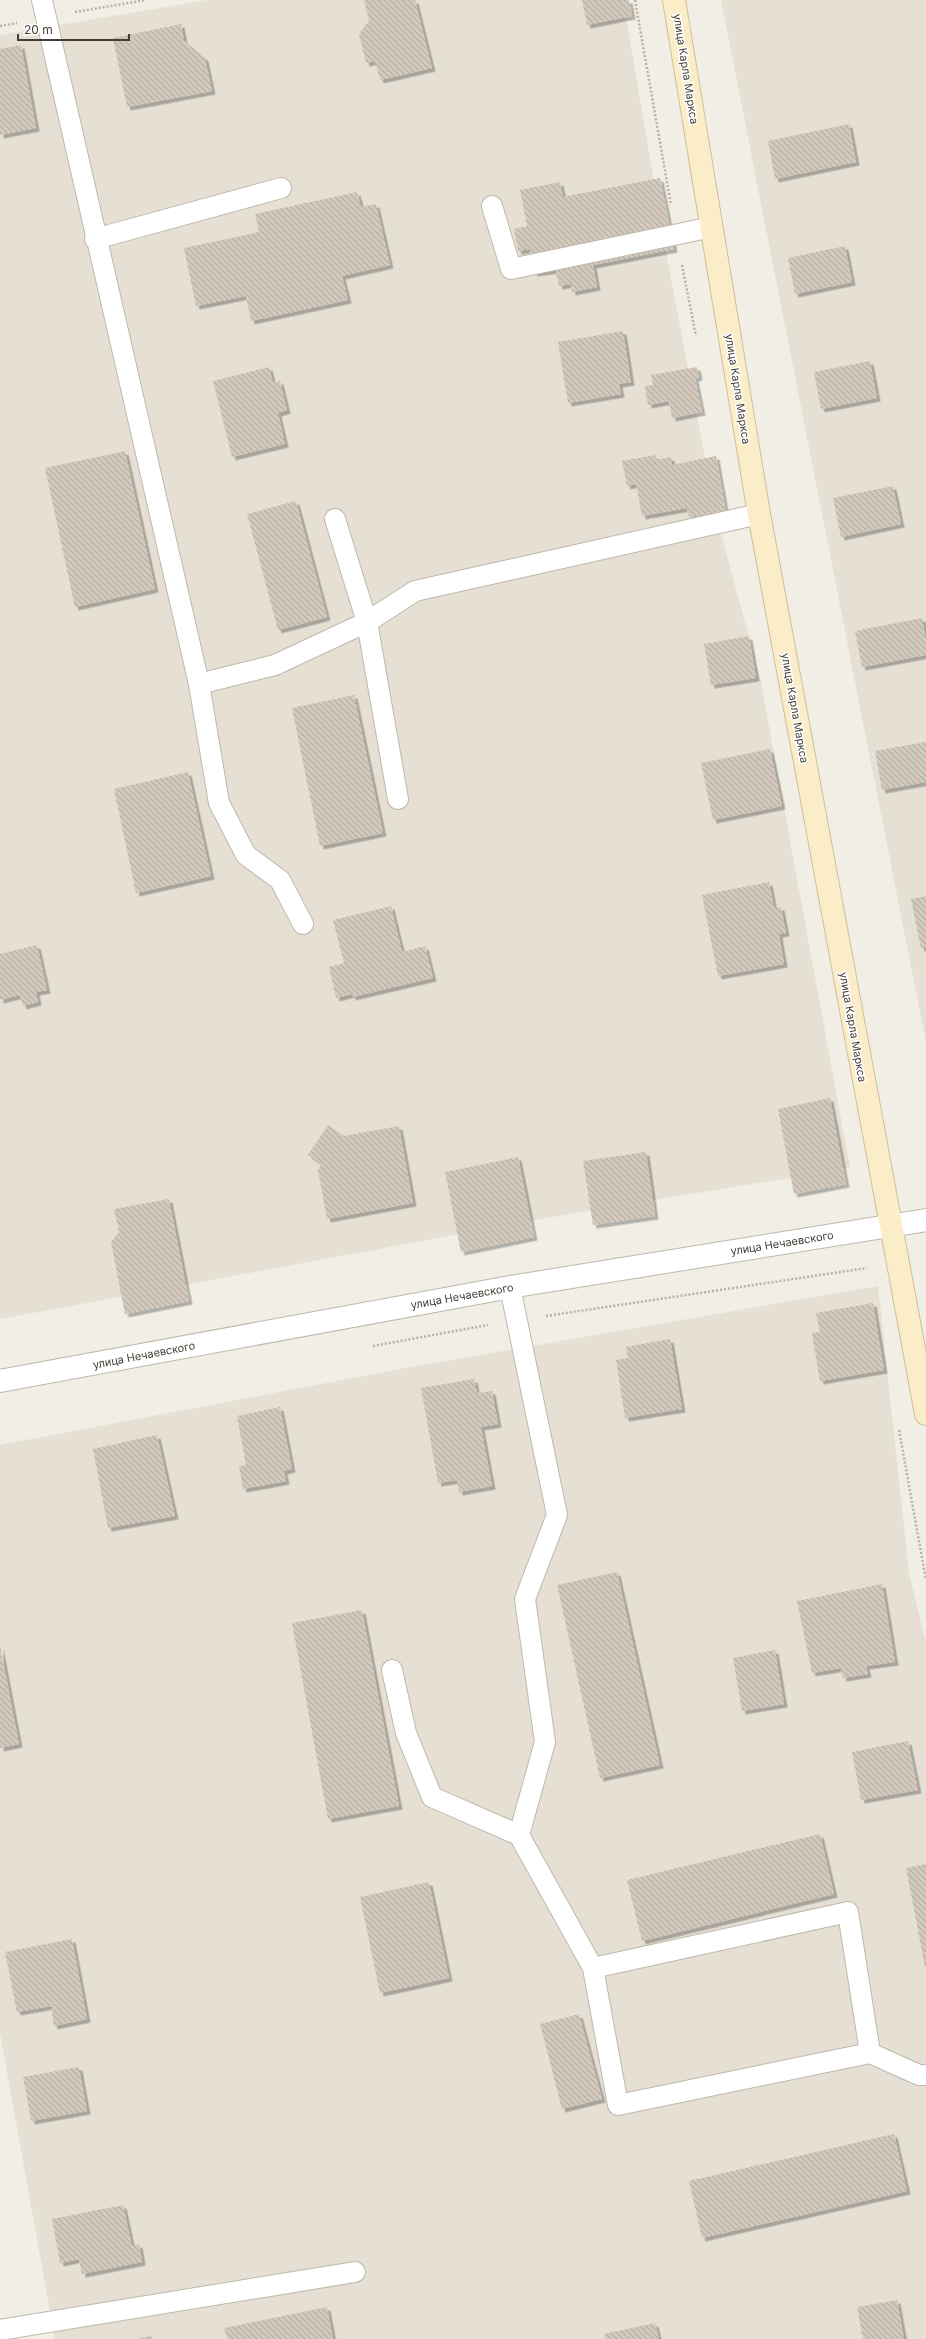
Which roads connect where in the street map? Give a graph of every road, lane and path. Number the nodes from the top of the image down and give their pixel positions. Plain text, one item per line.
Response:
1 (42, 0) edge
2 (674, 0) edge
3 (281, 188) dead end
4 (492, 206) dead end
5 (712, 227) junction
6 (95, 239) junction
7 (759, 514) junction
8 (335, 519) dead end
9 (367, 622) junction
10 (199, 684) junction
11 (398, 799) dead end
12 (303, 924) dead end
13 (926, 1220) edge
14 (890, 1226) junction
15 (897, 1263) junction
16 (510, 1286) junction
17 (517, 1320) junction
18 (368, 1347) dead end
19 (0, 1381) edge
20 (926, 1414) edge
21 (392, 1670) dead end
22 (519, 1835) junction
23 (593, 1968) junction
24 (870, 2053) junction
25 (926, 2075) edge
26 (355, 2272) dead end
27 (0, 2330) edge

1 - 6 lane
2 - 5 main road, улица Карла Маркса
3 - 6 lane
4 - 5 lane
5 - 7 main road, улица Карла Маркса
6 - 10 lane
7 - 9 lane
7 - 14 main road, улица Карла Маркса
8 - 9 lane
9 - 10 lane
9 - 11 lane
10 - 12 lane
13 - 14 street, улица Нечаевского
14 - 15 main road, улица Карла Маркса
14 - 16 street, улица Нечаевского
15 - 17 path
15 - 20 main road, улица Карла Маркса
16 - 17 lane
16 - 19 street, улица Нечаевского
17 - 18 path
17 - 22 lane
21 - 22 lane
22 - 23 lane
23 - 24 lane
23 - 24 lane
24 - 25 lane
26 - 27 lane

